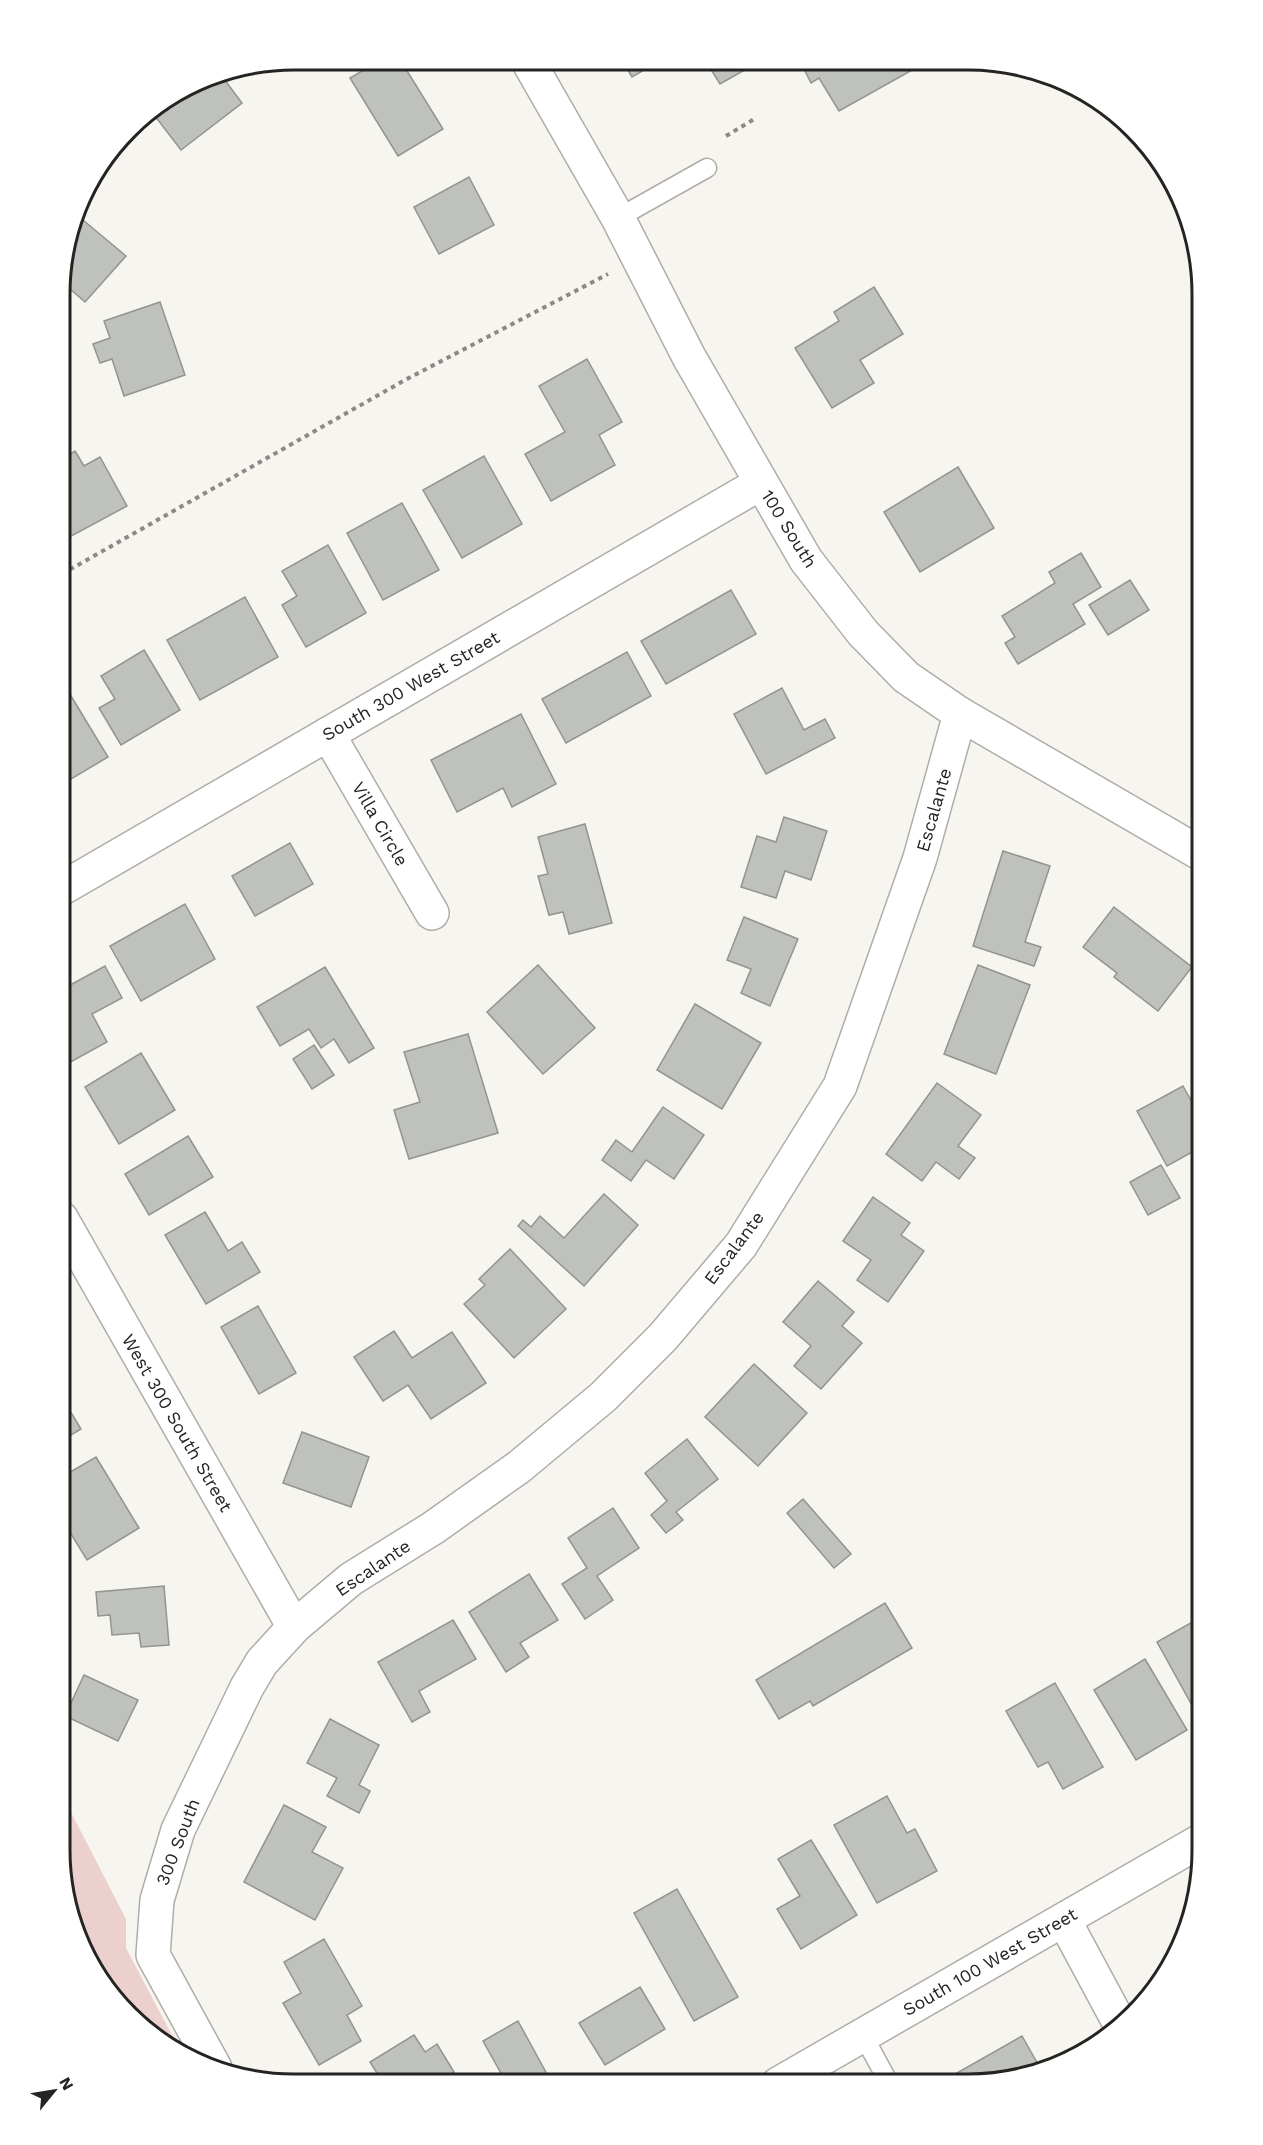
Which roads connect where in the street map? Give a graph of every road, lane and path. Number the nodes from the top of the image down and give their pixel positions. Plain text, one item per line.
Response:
1 (533, 70) edge
2 (756, 118) dead end
3 (726, 136) dead end
4 (708, 168) dead end
5 (618, 218) junction
6 (600, 278) dead end
7 (761, 483) junction
8 (70, 569) edge
9 (960, 714) junction
10 (328, 735) junction
11 (1192, 849) edge
12 (70, 884) edge
13 (432, 913) dead end
14 (70, 1234) edge
15 (294, 1628) junction
16 (1192, 1846) edge
17 (1064, 1920) junction
18 (1117, 2018) edge
19 (863, 2035) junction
20 (208, 2056) edge
21 (795, 2074) edge
22 (884, 2074) edge

1 - 5 street, 100 South
2 - 3 path
4 - 5 lane
5 - 7 street, 100 South
6 - 8 path
7 - 9 street, 100 South
7 - 10 street, South 300 West Street
9 - 11 street, 100 South
9 - 15 street, Escalante
10 - 12 street, South 300 West Street
10 - 13 street, Villa Circle
14 - 15 street, West 300 South Street
15 - 20 street, 300 South
16 - 17 street, South 100 West Street
17 - 18 street
17 - 19 street, South 100 West Street
19 - 21 street, South 100 West Street
19 - 22 lane

